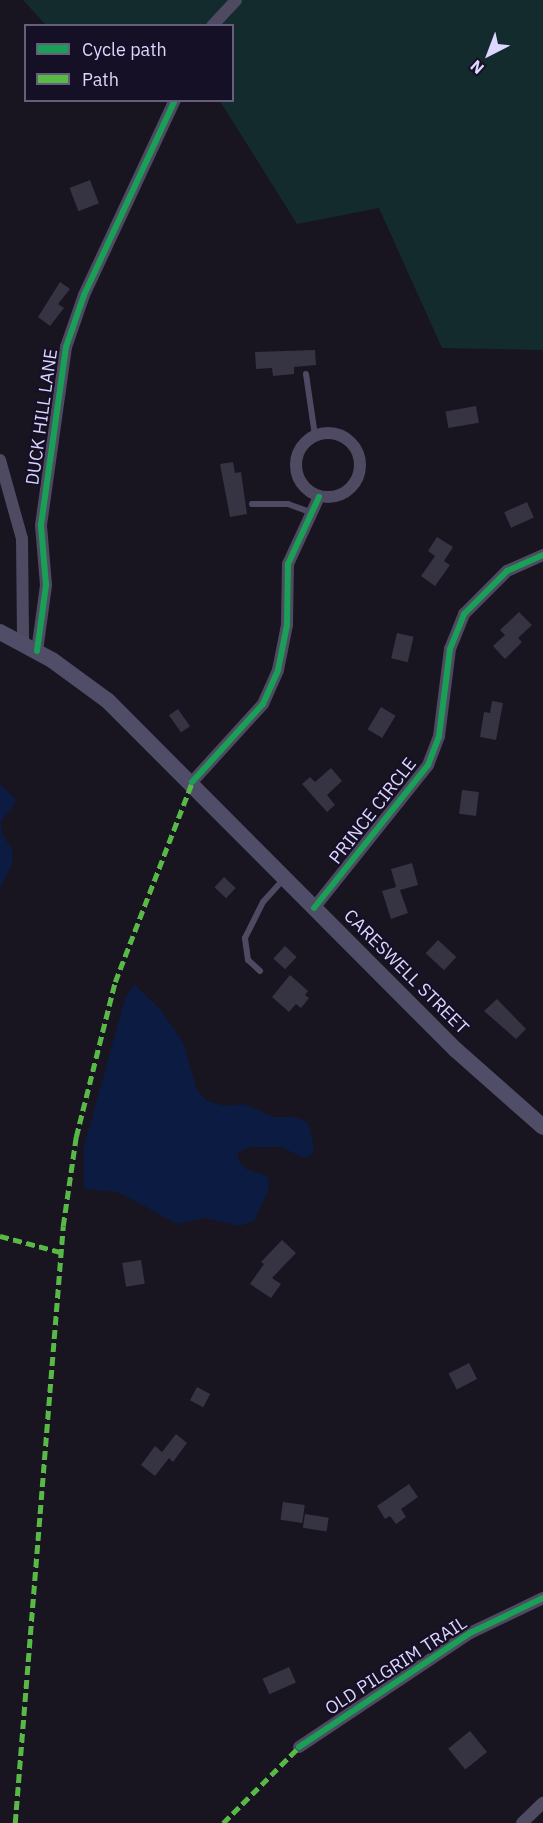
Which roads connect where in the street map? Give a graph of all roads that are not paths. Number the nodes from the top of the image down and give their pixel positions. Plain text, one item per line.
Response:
1 (236, 0) edge
2 (214, 24) edge
3 (174, 102) edge
4 (306, 374) dead end
5 (315, 436) junction
6 (0, 460) edge
7 (319, 497) junction
8 (252, 504) dead end
9 (310, 512) junction
10 (543, 555) edge
11 (0, 632) edge
12 (30, 647) junction
13 (192, 782) junction
14 (286, 877) junction
15 (315, 908) junction
16 (260, 971) dead end
17 (543, 1127) edge
18 (543, 1598) edge
19 (299, 1747) dead end
20 (543, 1803) edge
21 (522, 1823) edge

1 - 2 street
3 - 12 street, DUCK HILL LANE
4 - 5 lane
5 - 7 street
5 - 7 street
6 - 12 street
7 - 9 street
8 - 9 lane
9 - 13 street
10 - 15 street, PRINCE CIRCLE
11 - 12 main road, CARESWELL STREET
12 - 13 main road, CARESWELL STREET
13 - 14 main road, CARESWELL STREET
14 - 15 main road, CARESWELL STREET
14 - 16 lane
15 - 17 main road, CARESWELL STREET
18 - 19 street, OLD PILGRIM TRAIL
20 - 21 street

